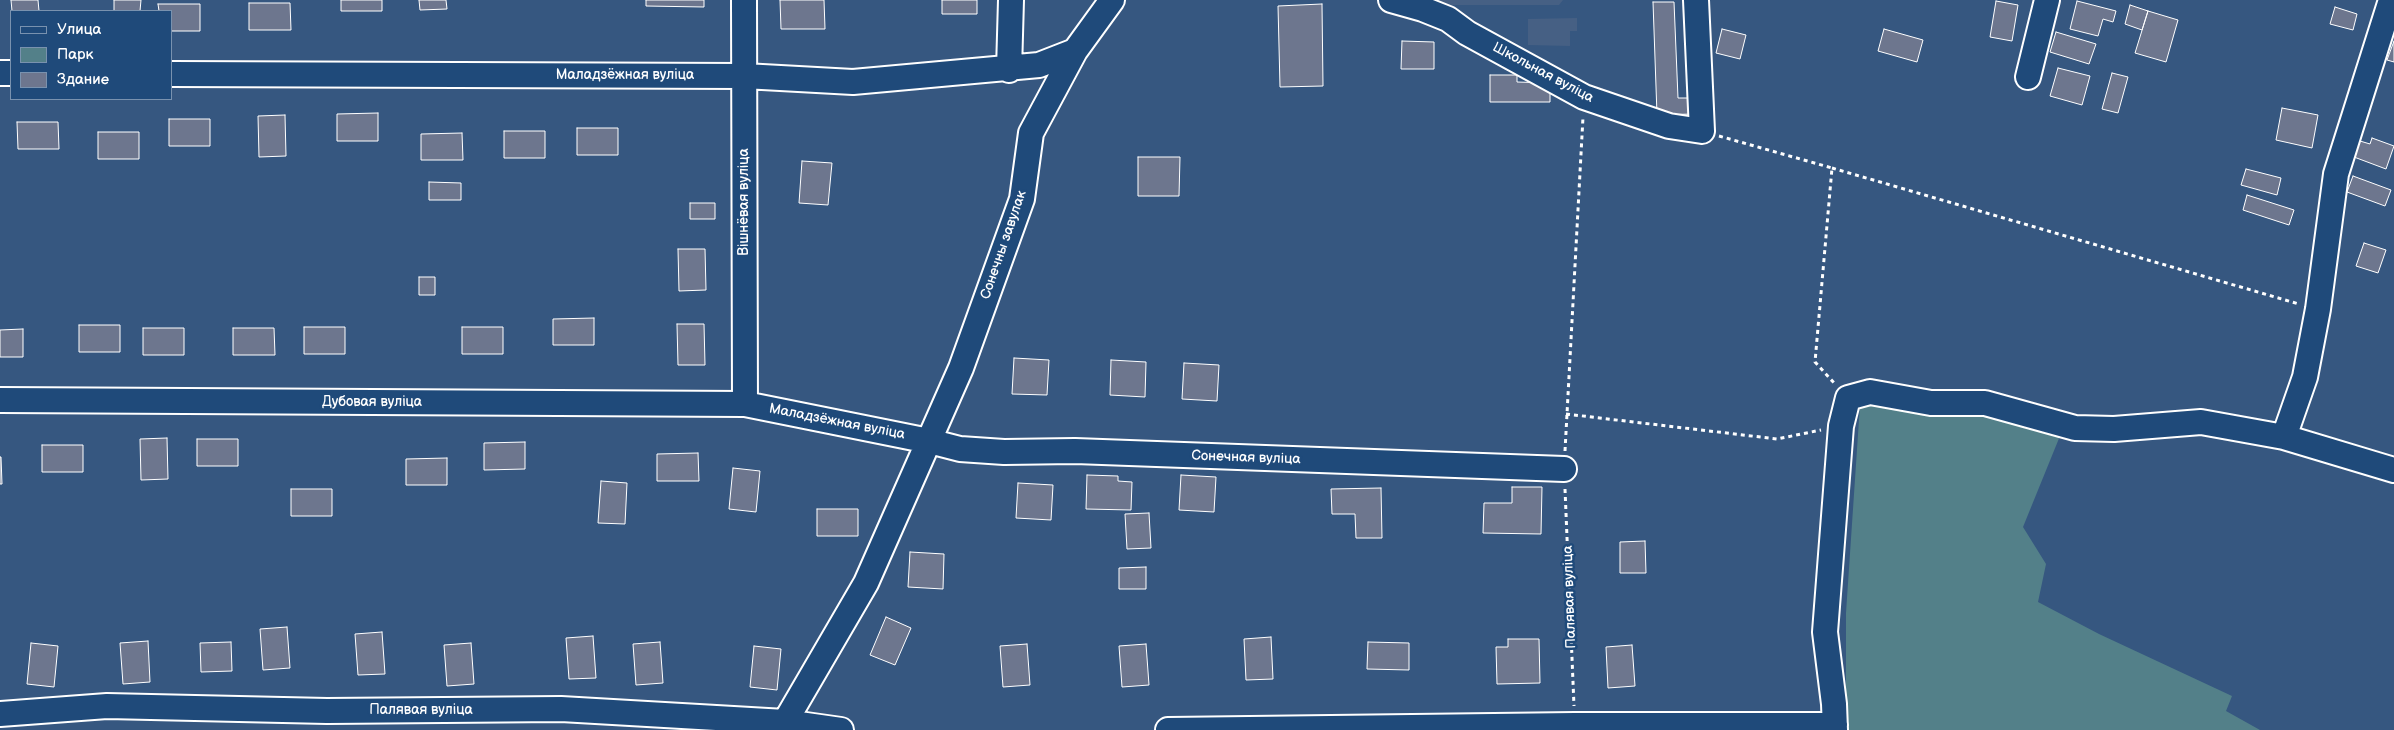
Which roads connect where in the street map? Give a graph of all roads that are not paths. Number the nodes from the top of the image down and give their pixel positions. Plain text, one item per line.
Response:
1 (744, 0) edge
2 (1011, 0) edge
3 (1112, 0) edge
4 (1391, 0) edge
5 (1696, 0) edge
6 (2047, 0) edge
7 (2391, 0) edge
8 (1074, 51) junction
9 (1009, 70) junction
10 (172, 74) edge
11 (744, 76) junction
12 (2028, 77) dead end
13 (0, 400) edge
14 (744, 404) junction
15 (2284, 437) junction
16 (929, 440) junction
17 (1564, 469) road end
18 (2394, 470) edge
19 (0, 714) edge
20 (785, 726) edge
21 (1835, 727) edge
22 (841, 730) edge
23 (1168, 730) edge

1 - 11 street, Вішнёвая вуліца
2 - 9 street
3 - 8 street, Сонечны завулак
4 - 5 street, Школьная вуліца
6 - 12 street
7 - 15 street
8 - 9 street, Маладзёжная вуліца
8 - 16 street, Сонечны завулак
9 - 11 street, Маладзёжная вуліца
10 - 11 street, Маладзёжная вуліца
11 - 14 street, Вішнёвая вуліца
13 - 14 street, Дубовая вуліца
14 - 16 street, Маладзёжная вуліца
15 - 18 street
15 - 21 street
16 - 17 street, Сонечная вуліца
16 - 20 street, Сонечны завулак
19 - 20 street, Палявая вуліца
20 - 22 street, Палявая вуліца
21 - 23 street

